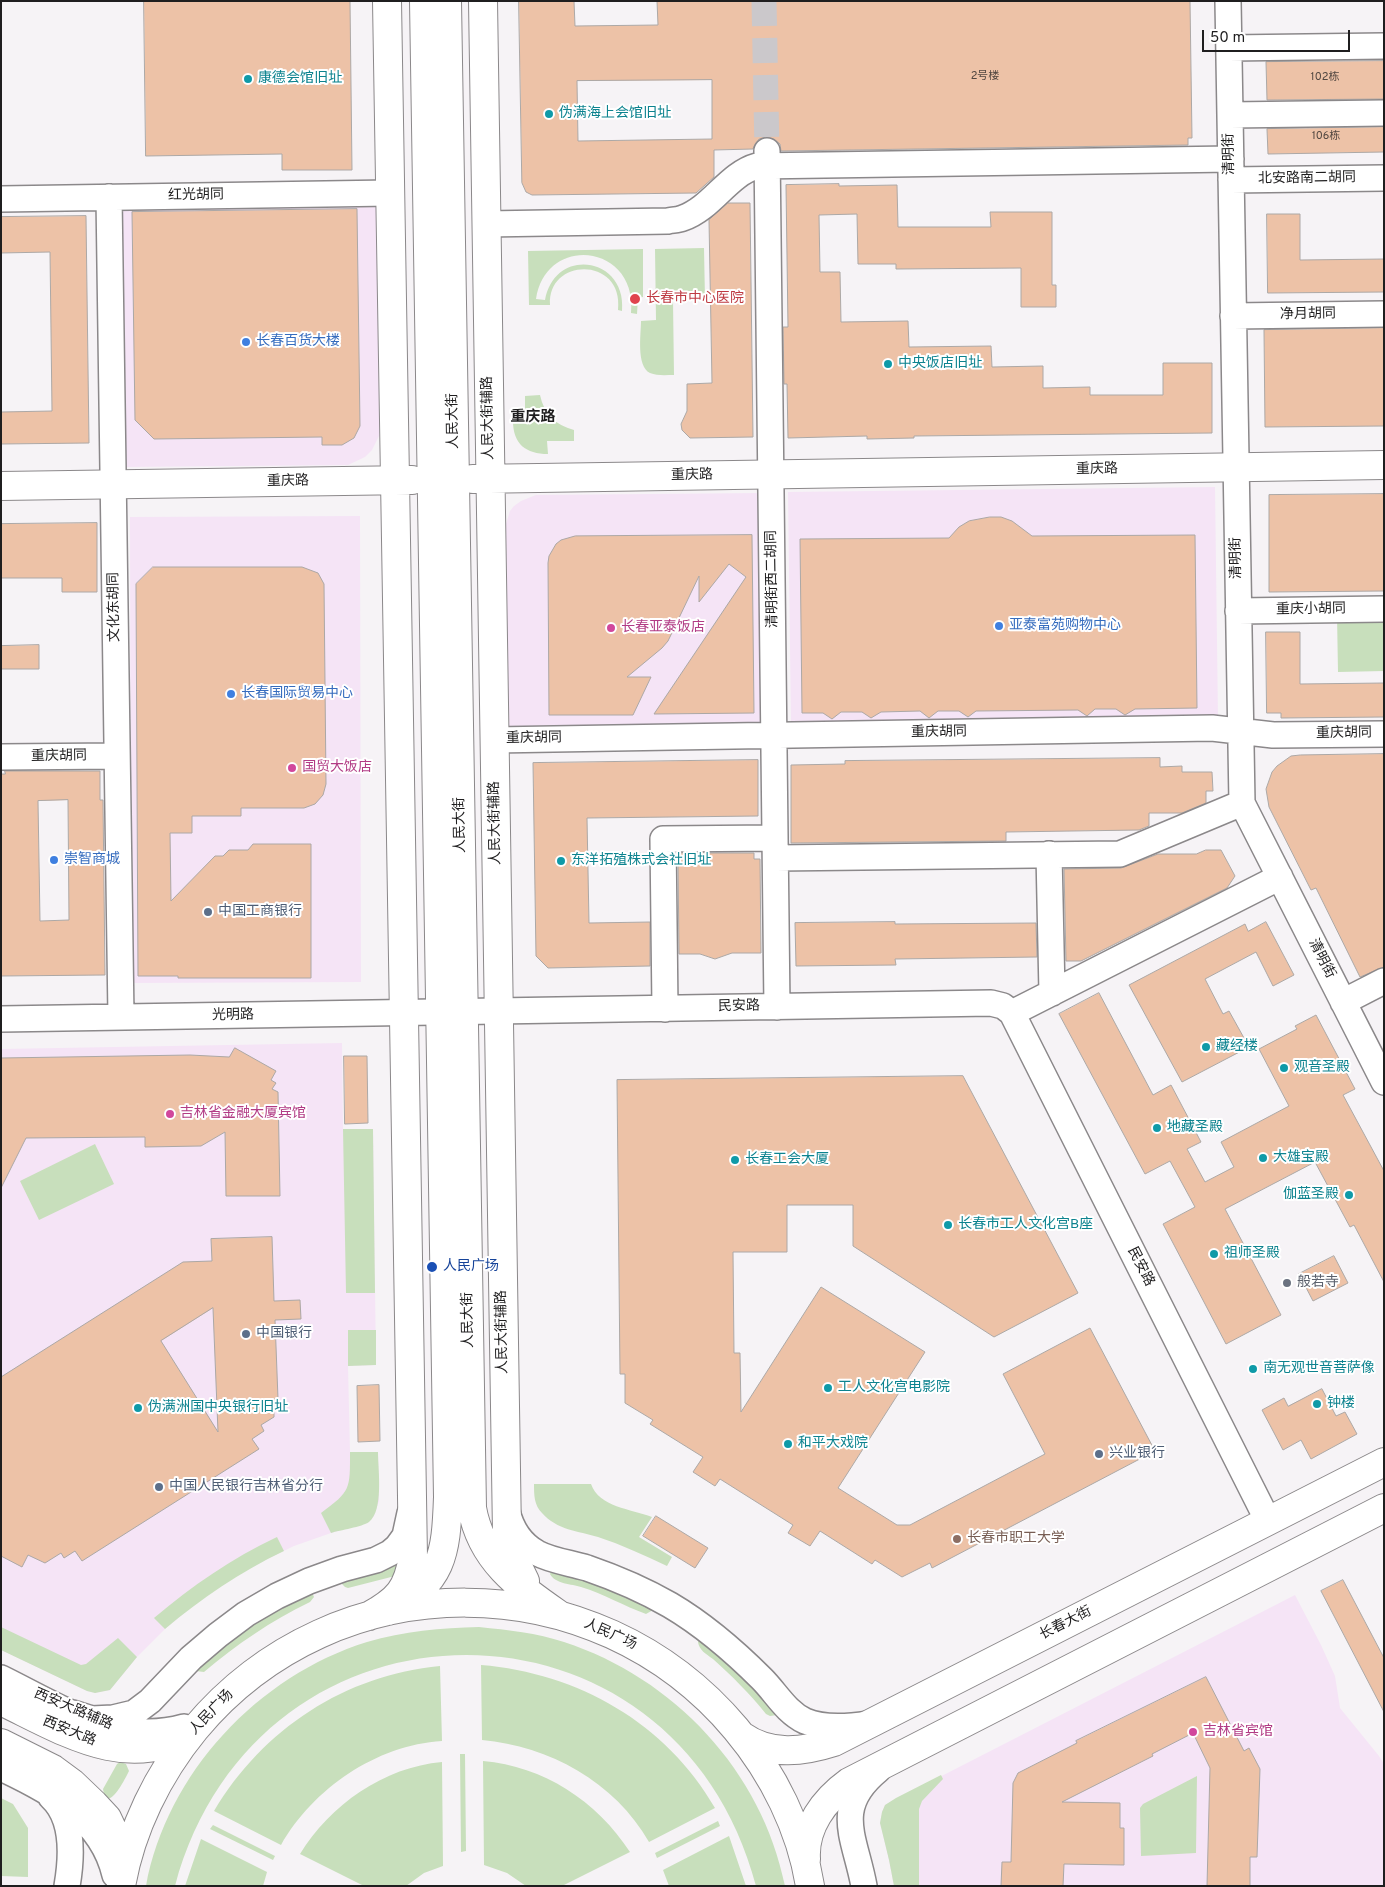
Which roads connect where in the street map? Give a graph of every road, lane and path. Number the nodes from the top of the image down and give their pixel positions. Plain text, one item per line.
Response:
1 (387, 1) edge
2 (424, 1) edge
3 (446, 1) edge
4 (483, 1) edge
5 (1228, 1) edge
6 (1384, 46) edge
7 (1229, 48) junction
8 (1384, 113) edge
9 (1230, 115) junction
10 (767, 158) junction
11 (1231, 170) junction
12 (1384, 178) edge
13 (390, 193) junction
14 (109, 197) junction
15 (1, 199) edge
16 (486, 224) junction
17 (1384, 314) edge
18 (1233, 316) junction
19 (1384, 465) edge
20 (1236, 468) junction
21 (771, 474) junction
22 (443, 479) junction
23 (490, 479) junction
24 (395, 480) junction
25 (113, 484) junction
26 (1, 486) edge
27 (1384, 609) edge
28 (1238, 611) junction
29 (1240, 731) junction
30 (1384, 734) edge
31 (774, 735) junction
32 (494, 740) junction
33 (117, 756) junction
34 (1, 757) edge
35 (1242, 803) junction
36 (776, 848) junction
37 (1049, 854) junction
38 (1280, 877) junction
39 (1384, 981) edge
40 (1052, 992) junction
41 (1343, 1002) junction
42 (777, 1007) junction
43 (665, 1009) junction
44 (499, 1012) junction
45 (452, 1013) junction
46 (1012, 1013) junction
47 (404, 1014) junction
48 (121, 1017) junction
49 (1, 1019) edge
50 (1384, 1082) edge
51 (1384, 1462) edge
52 (412, 1500) junction
53 (506, 1501) junction
54 (1384, 1508) edge
55 (1268, 1521) junction
56 (379, 1613) junction
57 (564, 1616) junction
58 (1, 1678) edge
59 (1, 1702) edge
60 (73, 1713) junction
61 (200, 1723) junction
62 (871, 1724) junction
63 (742, 1736) junction
64 (1, 1743) edge
65 (887, 1762) junction
66 (1, 1768) edge
67 (41, 1789) junction
68 (808, 1877) edge
69 (120, 1882) edge
70 (67, 1886) edge
71 (864, 1886) edge

1 - 13 main road
2 - 22 main road, 人民大街
3 - 22 main road, 人民大街
4 - 16 main road, 人民大街辅路
5 - 7 street, 清明街
6 - 7 street
7 - 9 street, 清明街
8 - 9 street
9 - 11 street, 清明街
10 - 11 street, 北安路南二胡同
10 - 16 street, 北安路南二胡同
10 - 21 street, 清明街西二胡同
11 - 12 street, 北安路南二胡同
11 - 18 street, 清明街
13 - 14 street, 红光胡同
13 - 24 main road
14 - 15 street, 红光胡同
14 - 25 street, 文化东胡同
16 - 23 main road, 人民大街辅路
17 - 18 street, 净月胡同
18 - 20 street, 清明街
19 - 20 main road, 重庆路
20 - 21 main road, 重庆路
20 - 28 street, 清明街
21 - 23 main road, 重庆路
21 - 31 street, 清明街西二胡同
22 - 23 main road, 重庆路
22 - 24 main road, 重庆路
22 - 45 main road, 人民大街
23 - 32 main road, 人民大街辅路
24 - 25 main road, 重庆路
24 - 47 main road
25 - 26 main road, 重庆路
25 - 33 street, 文化东胡同
27 - 28 street, 重庆小胡同
28 - 29 street, 清明街
29 - 30 street, 重庆胡同
29 - 31 street, 重庆胡同
29 - 35 street, 清明街
31 - 32 street, 重庆胡同
31 - 36 street, 清明街西二胡同
32 - 44 main road, 人民大街辅路
33 - 34 street, 重庆胡同
33 - 48 street, 文化东胡同
35 - 37 street
35 - 38 street, 清明街
36 - 37 street
36 - 42 street, 清明街西二胡同
36 - 43 street
37 - 40 street
38 - 40 street
38 - 41 street, 清明街
39 - 41 street
40 - 46 street
41 - 50 street, 清明街
42 - 43 street, 民安路
42 - 46 street, 民安路
43 - 44 street, 民安路
44 - 45 street, 民安路
44 - 53 main road, 人民大街辅路
45 - 47 street, 光明路
45 - 56 main road, 人民大街
45 - 57 main road, 人民大街
46 - 55 street, 民安路
47 - 48 street, 光明路
47 - 52 main road
48 - 49 street, 光明路
51 - 55 main road, 长春大街
52 - 56 main road
52 - 60 street
53 - 57 main road, 人民大街辅路
53 - 62 street
54 - 65 main road
55 - 62 main road, 长春大街
56 - 57 main road, 人民广场
56 - 61 main road, 人民广场
57 - 63 main road, 人民广场
58 - 60 street, 西安大路辅路
59 - 61 main road, 西安大路
60 - 61 street, 西安大路辅路
61 - 69 main road, 人民广场
62 - 63 main road, 长春大街
63 - 68 main road, 人民广场
64 - 69 main road
65 - 68 main road
65 - 71 street
66 - 67 street
67 - 69 street
67 - 70 street

